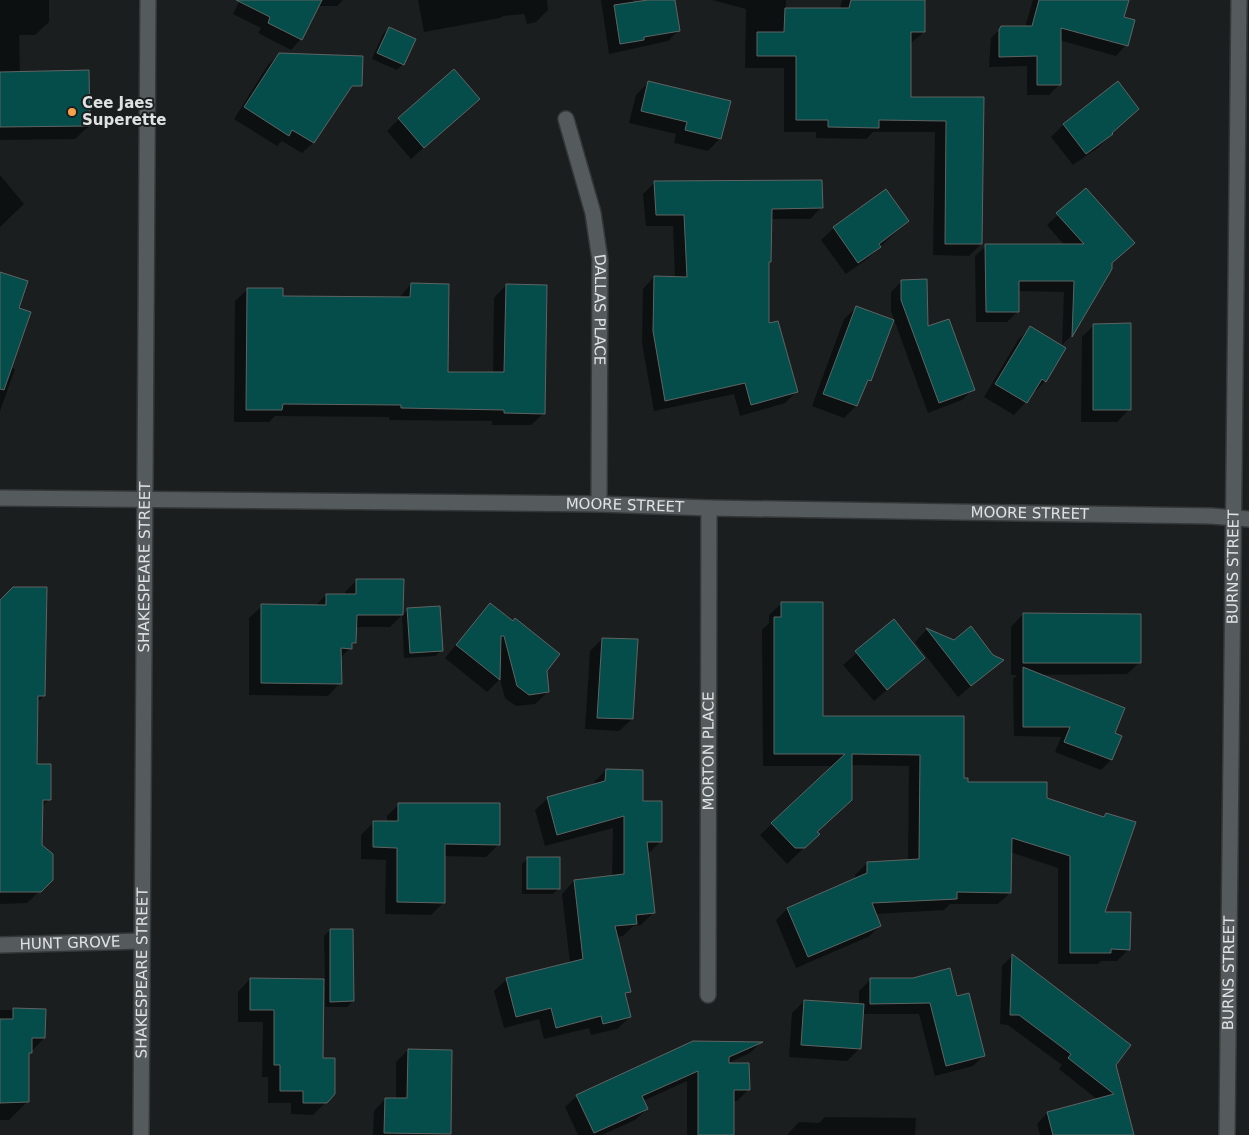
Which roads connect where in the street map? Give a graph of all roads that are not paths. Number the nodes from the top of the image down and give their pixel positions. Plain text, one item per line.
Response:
1 (148, 0) edge
2 (1239, 0) edge
3 (566, 119) dead end
4 (0, 498) edge
5 (144, 499) junction
6 (599, 504) junction
7 (709, 508) junction
8 (1241, 519) edge
9 (141, 941) junction
10 (0, 945) edge
11 (708, 995) dead end
12 (140, 1135) edge
13 (1227, 1135) edge

1 - 5 street, SHAKESPEARE STREET
2 - 8 street, BURNS STREET
3 - 6 street, DALLAS PLACE
4 - 5 street, MOORE STREET
5 - 6 street, MOORE STREET
5 - 9 street, SHAKESPEARE STREET
6 - 7 street, MOORE STREET
7 - 8 street, MOORE STREET
7 - 11 street, MORTON PLACE
8 - 13 street, BURNS STREET
9 - 10 street, HUNT GROVE
9 - 12 street, SHAKESPEARE STREET

